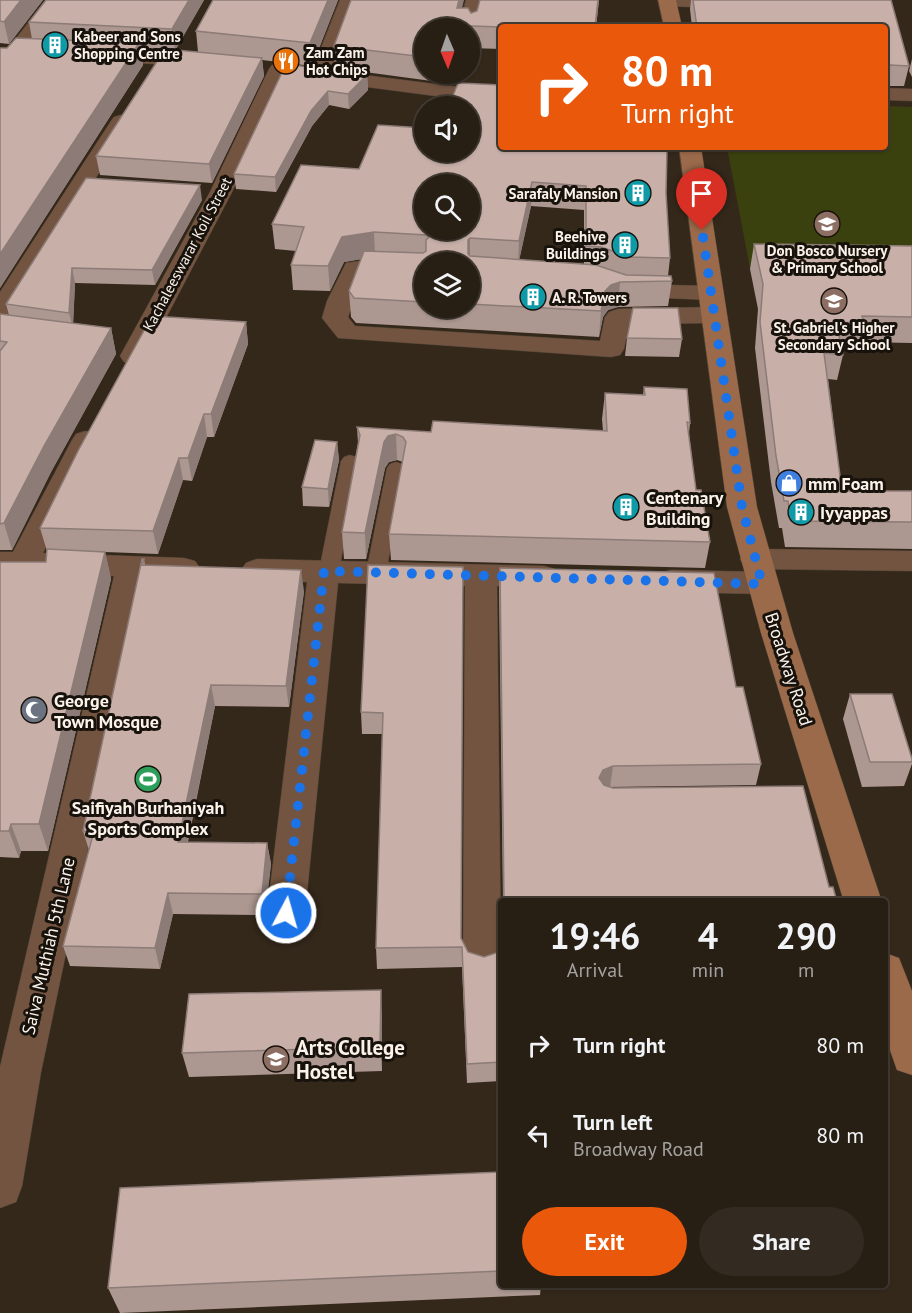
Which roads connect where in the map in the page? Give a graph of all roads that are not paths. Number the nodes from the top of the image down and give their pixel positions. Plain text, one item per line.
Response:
1 (56, 0) edge
2 (349, 0) edge
3 (475, 0) edge
4 (667, 1) edge
5 (759, 4) edge
6 (470, 18) edge
7 (672, 24) edge
8 (194, 40) dead end
9 (7, 51) edge
10 (37, 53) edge
11 (81, 55) edge
12 (160, 58) junction
13 (183, 59) junction
14 (226, 64) edge
15 (0, 72) edge
16 (320, 76) junction
17 (148, 78) edge
18 (414, 81) edge
19 (458, 84) edge
20 (498, 94) edge
21 (888, 94) edge
22 (912, 95) edge
23 (130, 106) edge
24 (690, 150) edge
25 (82, 183) junction
26 (106, 185) edge
27 (414, 268) edge
28 (605, 283) edge
29 (712, 304) junction
30 (4, 323) edge
31 (122, 376) edge
32 (100, 415) edge
33 (350, 462) dead end
34 (396, 468) dead end
35 (912, 561) edge
36 (12, 562) edge
37 (132, 567) junction
38 (326, 571) junction
39 (759, 571) junction
40 (376, 573) junction
41 (481, 577) junction
42 (568, 578) edge
43 (645, 580) edge
44 (861, 898) edge
45 (286, 913) dead end
46 (483, 958) edge
47 (888, 980) edge
48 (912, 1056) edge
49 (0, 1186) edge

1 - 9 street
2 - 16 street
3 - 6 street
4 - 5 street
4 - 7 main road
8 - 13 street
9 - 10 street
9 - 15 street
11 - 12 street
12 - 13 street
12 - 17 street
13 - 14 street
16 - 18 street
16 - 31 street, Kachaleeswarar Koil Street
19 - 20 street
21 - 22 street
23 - 25 street
24 - 29 main road, Broadway Road
25 - 26 street
25 - 30 street
27 - 29 street
28 - 29 street
29 - 39 main road, Broadway Road
32 - 36 street
33 - 38 lane
34 - 40 lane
35 - 39 street
36 - 37 street
37 - 38 street
37 - 49 street, Saiva Muthiah 5th Lane
38 - 40 street
38 - 45 street
39 - 43 street
39 - 44 main road, Broadway Road
40 - 41 street
41 - 42 street
41 - 46 street
47 - 48 main road

